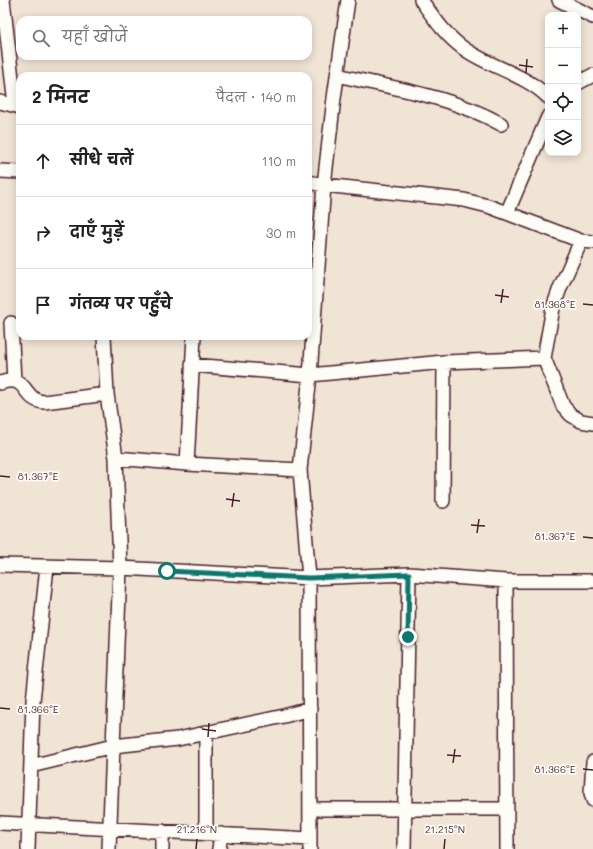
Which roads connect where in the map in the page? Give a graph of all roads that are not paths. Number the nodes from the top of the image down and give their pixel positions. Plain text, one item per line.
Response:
1 (3, 0) edge
2 (348, 0) edge
3 (421, 0) edge
4 (559, 0) edge
5 (593, 17) edge
6 (337, 75) junction
7 (593, 75) edge
8 (581, 81) edge
9 (545, 94) edge
10 (16, 98) edge
11 (0, 102) edge
12 (16, 106) edge
13 (547, 120) edge
14 (501, 124) dead end
15 (0, 171) edge
16 (16, 172) edge
17 (312, 183) edge
18 (324, 185) junction
19 (507, 213) junction
20 (587, 241) edge
21 (313, 275) edge
22 (312, 308) edge
23 (10, 323) edge
24 (104, 340) edge
25 (194, 340) edge
26 (311, 340) edge
27 (544, 358) junction
28 (444, 362) junction
29 (192, 365) junction
30 (310, 375) junction
31 (14, 380) junction
32 (0, 383) edge
33 (107, 394) junction
34 (593, 423) edge
35 (116, 458) junction
36 (187, 464) junction
37 (300, 470) junction
38 (443, 501) dead end
39 (0, 565) edge
40 (47, 566) junction
41 (120, 568) junction
42 (409, 574) junction
43 (309, 578) junction
44 (506, 581) junction
45 (593, 581) edge
46 (310, 709) junction
47 (206, 732) junction
48 (114, 746) junction
49 (593, 762) edge
50 (31, 766) junction
51 (593, 800) edge
52 (310, 809) junction
53 (404, 809) junction
54 (507, 809) junction
55 (0, 823) edge
56 (28, 824) junction
57 (110, 828) junction
58 (162, 831) junction
59 (206, 834) junction
60 (221, 834) junction
61 (310, 844) edge
62 (28, 849) edge
63 (109, 849) edge
64 (162, 849) edge
65 (219, 849) edge
66 (404, 849) edge
67 (508, 849) edge

1 - 10 street
2 - 6 street
3 - 9 street
4 - 5 street
6 - 14 street
6 - 18 street
7 - 8 street
11 - 12 street
13 - 19 street
15 - 16 street
17 - 18 street
18 - 19 street
18 - 21 street
19 - 20 street
20 - 27 street
21 - 22 street
23 - 31 street
24 - 33 street
25 - 29 street
26 - 30 street
27 - 28 street
27 - 34 street
28 - 30 street
28 - 38 street
29 - 30 street
29 - 36 street
30 - 37 street
31 - 32 street
31 - 33 street
33 - 35 street
35 - 36 street
35 - 41 street
36 - 37 street
37 - 43 street
39 - 40 street
40 - 41 street
40 - 50 street
41 - 43 street
41 - 48 street
42 - 43 street
42 - 44 street
42 - 53 street
43 - 46 street
44 - 45 street
44 - 54 street
46 - 47 street
46 - 52 street
47 - 48 street
47 - 59 street
48 - 50 street
48 - 57 street
49 - 51 street
50 - 56 street
52 - 53 street
52 - 61 street
53 - 54 street
53 - 66 street
54 - 67 street
55 - 56 street
56 - 57 street
56 - 62 street
57 - 58 street
57 - 63 street
58 - 59 street
58 - 64 street
59 - 60 street
60 - 61 street
60 - 65 street

